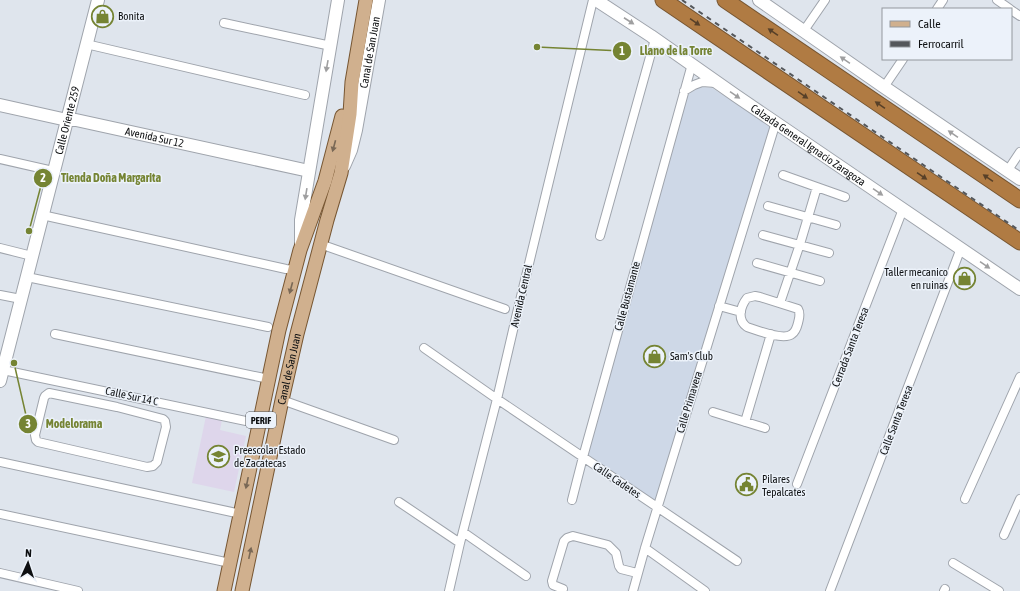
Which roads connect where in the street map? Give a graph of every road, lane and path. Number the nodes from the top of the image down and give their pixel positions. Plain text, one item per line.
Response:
1 (98, 0) edge
2 (338, 0) edge
3 (366, 0) edge
4 (378, 0) edge
5 (595, 0) edge
6 (663, 0) edge
7 (725, 0) edge
8 (759, 0) edge
9 (825, 0) edge
10 (997, 0) edge
11 (1009, 8) edge
12 (224, 23) dead end
13 (803, 32) junction
14 (655, 39) junction
15 (86, 44) junction
16 (331, 46) junction
17 (902, 60) edge
18 (692, 64) junction
19 (352, 82) junction
20 (717, 83) junction
21 (884, 87) junction
22 (684, 91) junction
23 (305, 95) dead end
24 (0, 105) edge
25 (67, 120) junction
26 (776, 122) junction
27 (1020, 152) edge
28 (0, 159) edge
29 (1008, 170) junction
30 (53, 171) junction
31 (309, 172) junction
32 (341, 173) junction
33 (783, 176) dead end
34 (1020, 179) edge
35 (817, 187) junction
36 (845, 197) dead end
37 (1020, 200) edge
38 (768, 206) dead end
39 (903, 210) junction
40 (42, 215) junction
41 (808, 217) junction
42 (836, 225) dead end
43 (764, 234) dead end
44 (600, 236) dead end
45 (1020, 242) edge
46 (320, 244) junction
47 (800, 244) junction
48 (0, 248) edge
49 (961, 248) junction
50 (300, 250) junction
51 (829, 253) dead end
52 (32, 256) junction
53 (757, 263) dead end
54 (296, 270) junction
55 (790, 272) junction
56 (26, 277) junction
57 (820, 281) dead end
58 (1020, 289) edge
59 (0, 295) edge
60 (21, 299) junction
61 (780, 303) junction
62 (718, 306) junction
63 (505, 309) dead end
64 (740, 312) junction
65 (268, 327) dead end
66 (55, 334) dead end
67 (771, 334) junction
68 (424, 348) dead end
69 (2, 375) edge
70 (1020, 377) edge
71 (268, 379) junction
72 (121, 394) junction
73 (497, 399) junction
74 (282, 400) junction
75 (117, 407) junction
76 (713, 412) dead end
77 (745, 422) junction
78 (260, 424) junction
79 (765, 428) dead end
80 (394, 440) dead end
81 (583, 457) junction
82 (0, 462) edge
83 (797, 484) dead end
84 (965, 499) dead end
85 (1020, 499) edge
86 (572, 500) dead end
87 (398, 502) dead end
88 (657, 508) junction
89 (235, 513) junction
90 (0, 514) edge
91 (462, 532) junction
92 (1004, 535) dead end
93 (460, 543) junction
94 (645, 548) junction
95 (737, 561) dead end
96 (230, 563) junction
97 (953, 563) dead end
98 (0, 573) edge
99 (637, 573) junction
100 (526, 576) dead end
101 (563, 589) dead end
102 (78, 591) edge
103 (224, 591) edge
104 (242, 591) edge
105 (449, 591) edge
106 (633, 591) edge
107 (705, 591) edge
108 (830, 591) edge
109 (999, 591) edge

1 - 15 main road, Calle Oriente 259
2 - 16 main road, Canal de San Juan
3 - 19 main road, Canal de San Juan / PERIF
4 - 32 main road, Canal de San Juan
5 -> 14 main road, Calzada General Ignacio Zaragoza
5 - 73 street, Avenida Central
6 -> 45 highway
37 -> 7 highway
8 - 13 main road
9 - 13 street
10 - 11 street
12 - 16 street
21 -> 13 main road
14 - 18 main road, Calzada General Ignacio Zaragoza
14 - 44 street
15 - 23 street
15 - 25 main road, Calle Oriente 259
16 -> 31 main road, Canal de San Juan
17 - 21 street
18 - 20 main road, Calzada General Ignacio Zaragoza
18 - 22 street, Calle Bustamante
19 - 32 main road, Canal de San Juan / PERIF
19 -> 50 main road, Canal de San Juan / PERIF
20 - 22 street
20 -> 26 main road, Calzada General Ignacio Zaragoza
29 -> 21 main road
22 - 81 street, Calle Bustamante
24 - 25 main road, Avenida Sur 12
25 - 30 main road, Calle Oriente 259
25 - 31 main road, Avenida Sur 12
26 -> 39 main road, Calzada General Ignacio Zaragoza
26 - 62 street, Calle Primavera
27 - 29 street
28 - 30 street
29 - 34 main road
30 - 40 main road, Calle Oriente 259
31 -> 50 main road, Canal de San Juan
32 - 46 main road, Canal de San Juan / PERIF
33 - 35 street
35 - 36 street
35 - 41 street
38 - 41 street
39 - 49 main road, Calzada General Ignacio Zaragoza
39 - 83 street, Cerrada Santa Teresa
40 - 52 main road, Calle Oriente 259
40 - 54 street
41 - 42 street
41 - 47 street
43 - 47 street
46 - 63 street
46 - 74 main road, Canal de San Juan / PERIF
47 - 51 street
47 - 55 street
48 - 52 street
49 -> 58 main road, Calzada General Ignacio Zaragoza
49 - 108 street, Calle Santa Teresa
50 - 54 main road, Canal de San Juan / PERIF
52 - 56 main road, Calle Oriente 259
53 - 55 street
54 -> 71 main road, Canal de San Juan / PERIF
55 - 57 street
55 - 61 street
56 - 60 main road, Calle Oriente 259
56 - 65 street
59 - 60 street
60 - 69 main road, Calle Oriente 259
61 - 64 street
61 - 67 street
62 - 64 street
62 - 88 street, Calle Primavera
64 - 67 street
66 - 71 street
67 - 77 street
68 - 73 street, Calle Cadetes
69 - 72 street, Calle Sur 14 C
70 - 84 street
71 - 78 main road, Canal de San Juan / PERIF
72 - 75 street
72 - 78 street, Calle Sur 14 C
73 - 81 street, Calle Cadetes
73 - 91 street, Avenida Central
74 - 80 street
104 -> 74 main road, Canal de San Juan / PERIF
75 - 75 street
76 - 77 street
77 - 79 street
78 -> 89 main road, Canal de San Juan / PERIF
81 - 86 street, Calle Bustamante
81 - 88 street, Calle Cadetes
82 - 89 street
85 - 92 street
87 - 93 street
88 - 94 street, Calle Primavera
88 - 95 street, Calle Cadetes
89 - 96 main road, Canal de San Juan / PERIF
90 - 96 street
91 - 93 street, Avenida Central
91 - 100 street
93 - 105 street, Avenida Central
94 - 99 street, Calle Primavera
94 - 107 street
96 - 103 main road, Canal de San Juan / PERIF
97 - 109 street
98 - 102 street
99 - 101 street
99 - 106 street, Calle Primavera

